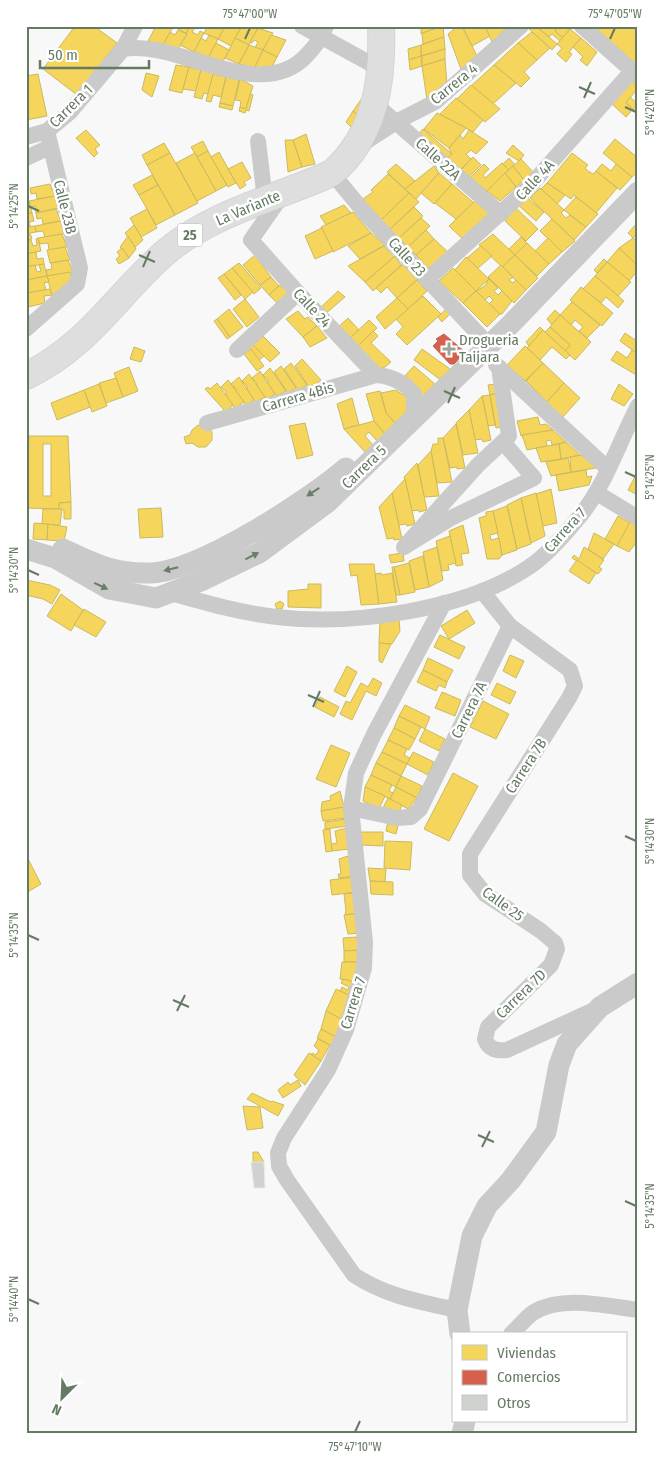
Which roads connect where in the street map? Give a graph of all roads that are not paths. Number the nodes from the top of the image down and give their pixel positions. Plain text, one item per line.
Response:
1 (135, 26) edge
2 (302, 26) edge
3 (381, 26) edge
4 (521, 26) edge
5 (582, 26) edge
6 (323, 29) edge
7 (123, 49) junction
8 (382, 70) junction
9 (635, 73) edge
10 (375, 104) junction
11 (396, 122) junction
12 (26, 137) edge
13 (49, 139) junction
14 (258, 141) dead end
15 (355, 148) junction
16 (26, 158) edge
17 (332, 173) junction
18 (638, 180) edge
19 (638, 192) edge
20 (275, 196) junction
21 (501, 214) junction
22 (428, 279) junction
23 (298, 293) junction
24 (26, 329) edge
25 (483, 346) junction
26 (237, 350) dead end
27 (499, 367) junction
28 (26, 376) edge
29 (383, 376) junction
30 (638, 406) edge
31 (414, 408) junction
32 (207, 423) dead end
33 (633, 427) edge
34 (503, 442) junction
35 (608, 469) junction
36 (596, 493) junction
37 (638, 518) edge
38 (26, 540) edge
39 (26, 549) edge
40 (482, 591) junction
41 (171, 593) junction
42 (444, 604) junction
43 (510, 626) junction
44 (351, 808) junction
45 (470, 854) joint
46 (555, 943) joint
47 (638, 983) edge
48 (600, 1007) junction
49 (457, 1310) junction
50 (638, 1310) edge
51 (460, 1332) edge
52 (513, 1332) edge

1 - 7 street, Carrera 1
2 - 6 street
3 - 8 main road, La Variante / 25
4 - 11 street, Carrera 4
5 - 9 street
6 - 7 street
6 - 8 street
7 - 13 street, Carrera 1
8 - 10 main road, La Variante / 25
9 - 21 street, Calle 4A
10 - 11 street, Calle 22A
10 - 15 main road, La Variante / 25
11 - 15 street, Carrera 4
11 - 21 street, Calle 22A
12 - 13 street, Carrera 1
13 - 16 street
13 - 24 street, Calle 23B
14 - 20 street
15 - 17 main road, La Variante / 25
17 - 20 main road, La Variante / 25
17 - 22 street, Calle 23
18 - 25 street, Carrera 5
19 - 25 street, Carrera 5
20 - 23 street, Calle 24
20 - 28 main road, La Variante / 25
21 - 22 street, Calle 4A
22 - 25 street, Calle 23
23 - 26 street
23 - 29 street, Calle 24
25 - 27 street, Calle 23
25 - 31 street, Carrera 5
41 -> 25 street, Carrera 5
27 - 34 street
27 - 35 street, Calle 23
29 - 31 street, Calle 24
29 - 32 street, Carrera 4Bis
30 - 33 street, Carrera 7
31 -> 38 street, Carrera 5
33 - 35 street, Carrera 7
34 - 34 street
35 - 36 street, Carrera 7
36 - 37 street
36 - 40 street, Carrera 7
39 -> 41 street, Carrera 5
40 - 42 street, Carrera 7
40 - 43 street
41 - 42 street, Carrera 7
42 - 44 street, Carrera 7
43 - 44 street, Carrera 7A
43 - 45 street, Carrera 7B
44 - 49 street, Carrera 7
45 - 46 street, Calle 25
46 - 48 street, Carrera 7D
47 - 48 street
48 - 49 street
49 - 51 street
50 - 52 street

